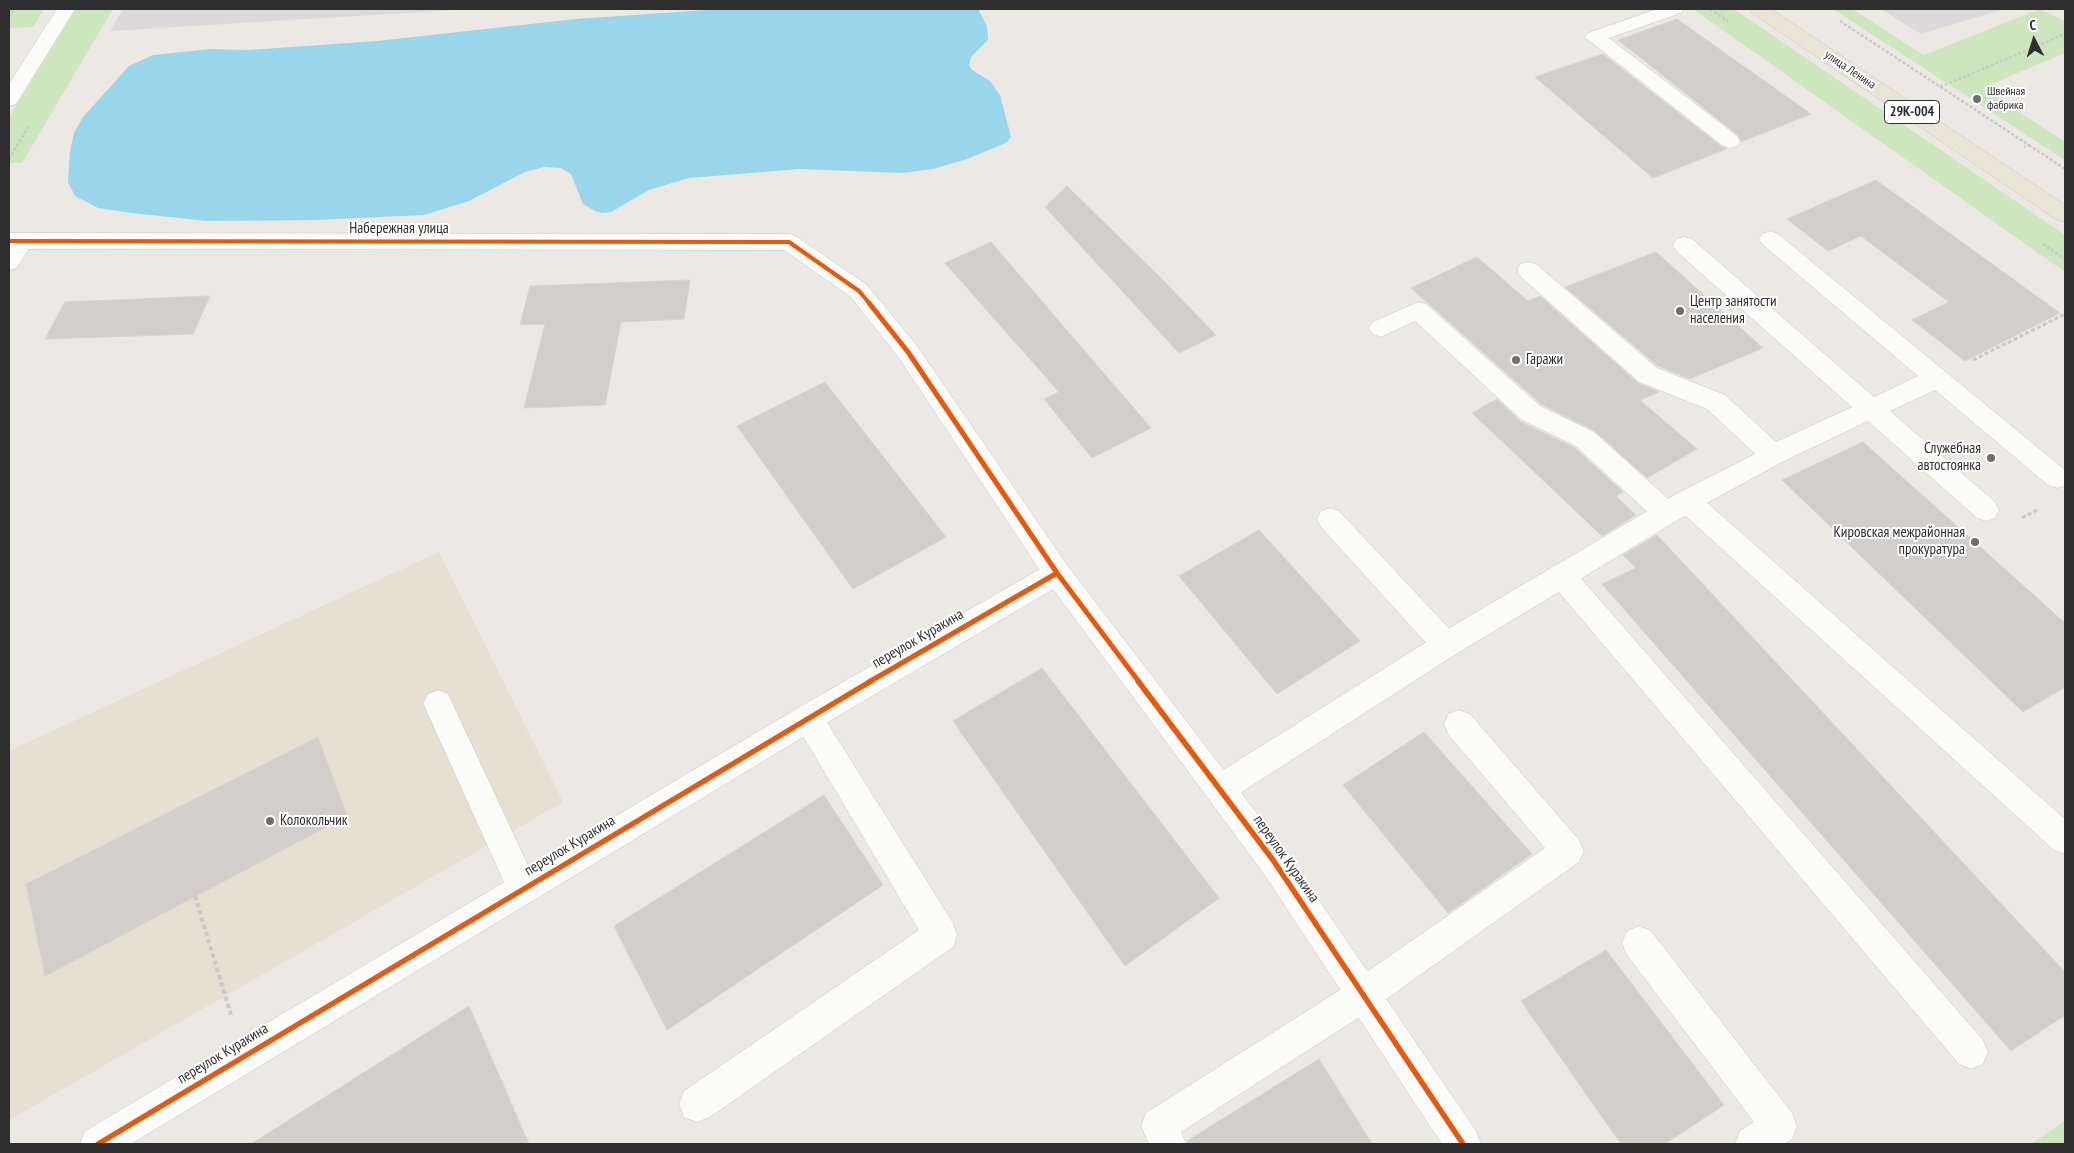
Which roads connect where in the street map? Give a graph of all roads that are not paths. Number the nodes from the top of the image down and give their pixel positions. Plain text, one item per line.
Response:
1 (66, 9) edge
2 (1674, 9) edge
3 (1759, 9) edge
4 (9, 100) edge
5 (1730, 141) dead end
6 (2065, 215) edge
7 (1770, 239) dead end
8 (16, 242) edge
9 (789, 242) joint
10 (1684, 245) dead end
11 (9, 262) edge
12 (1528, 270) dead end
13 (1381, 328) dead end
14 (1937, 378) junction
15 (1871, 410) junction
16 (1773, 455) junction
17 (2057, 478) dead end
18 (1677, 507) junction
19 (1986, 510) dead end
20 (1330, 519) dead end
21 (1057, 573) junction
22 (1562, 576) junction
23 (1446, 645) junction
24 (438, 702) dead end
25 (808, 718) junction
26 (1459, 724) dead end
27 (1220, 789) junction
28 (2065, 839) edge
29 (523, 889) junction
30 (1639, 943) dead end
31 (1363, 995) junction
32 (1971, 1052) dead end
33 (697, 1104) dead end
34 (98, 1144) edge
35 (1168, 1144) edge
36 (1463, 1144) edge
37 (1753, 1144) edge

1 - 4 street
2 - 5 street
3 - 6 main road, улица Ленина / 29К-004
7 - 14 street
8 - 9 street, Набережная улица
8 - 11 street
9 - 21 street, переулок Куракина
10 - 15 street
12 - 16 street
13 - 18 street
14 - 15 street
14 - 17 street
15 - 16 street
15 - 19 street
16 - 18 street
18 - 22 street
18 - 28 street
20 - 23 street
21 - 25 street, переулок Куракина
21 - 27 street, переулок Куракина
22 - 23 street
22 - 32 street
23 - 27 street
24 - 29 street
25 - 29 street, переулок Куракина
25 - 33 street
26 - 31 street
27 - 31 street, переулок Куракина
29 - 34 street, переулок Куракина
30 - 37 street
31 - 35 street
31 - 36 street, переулок Куракина

